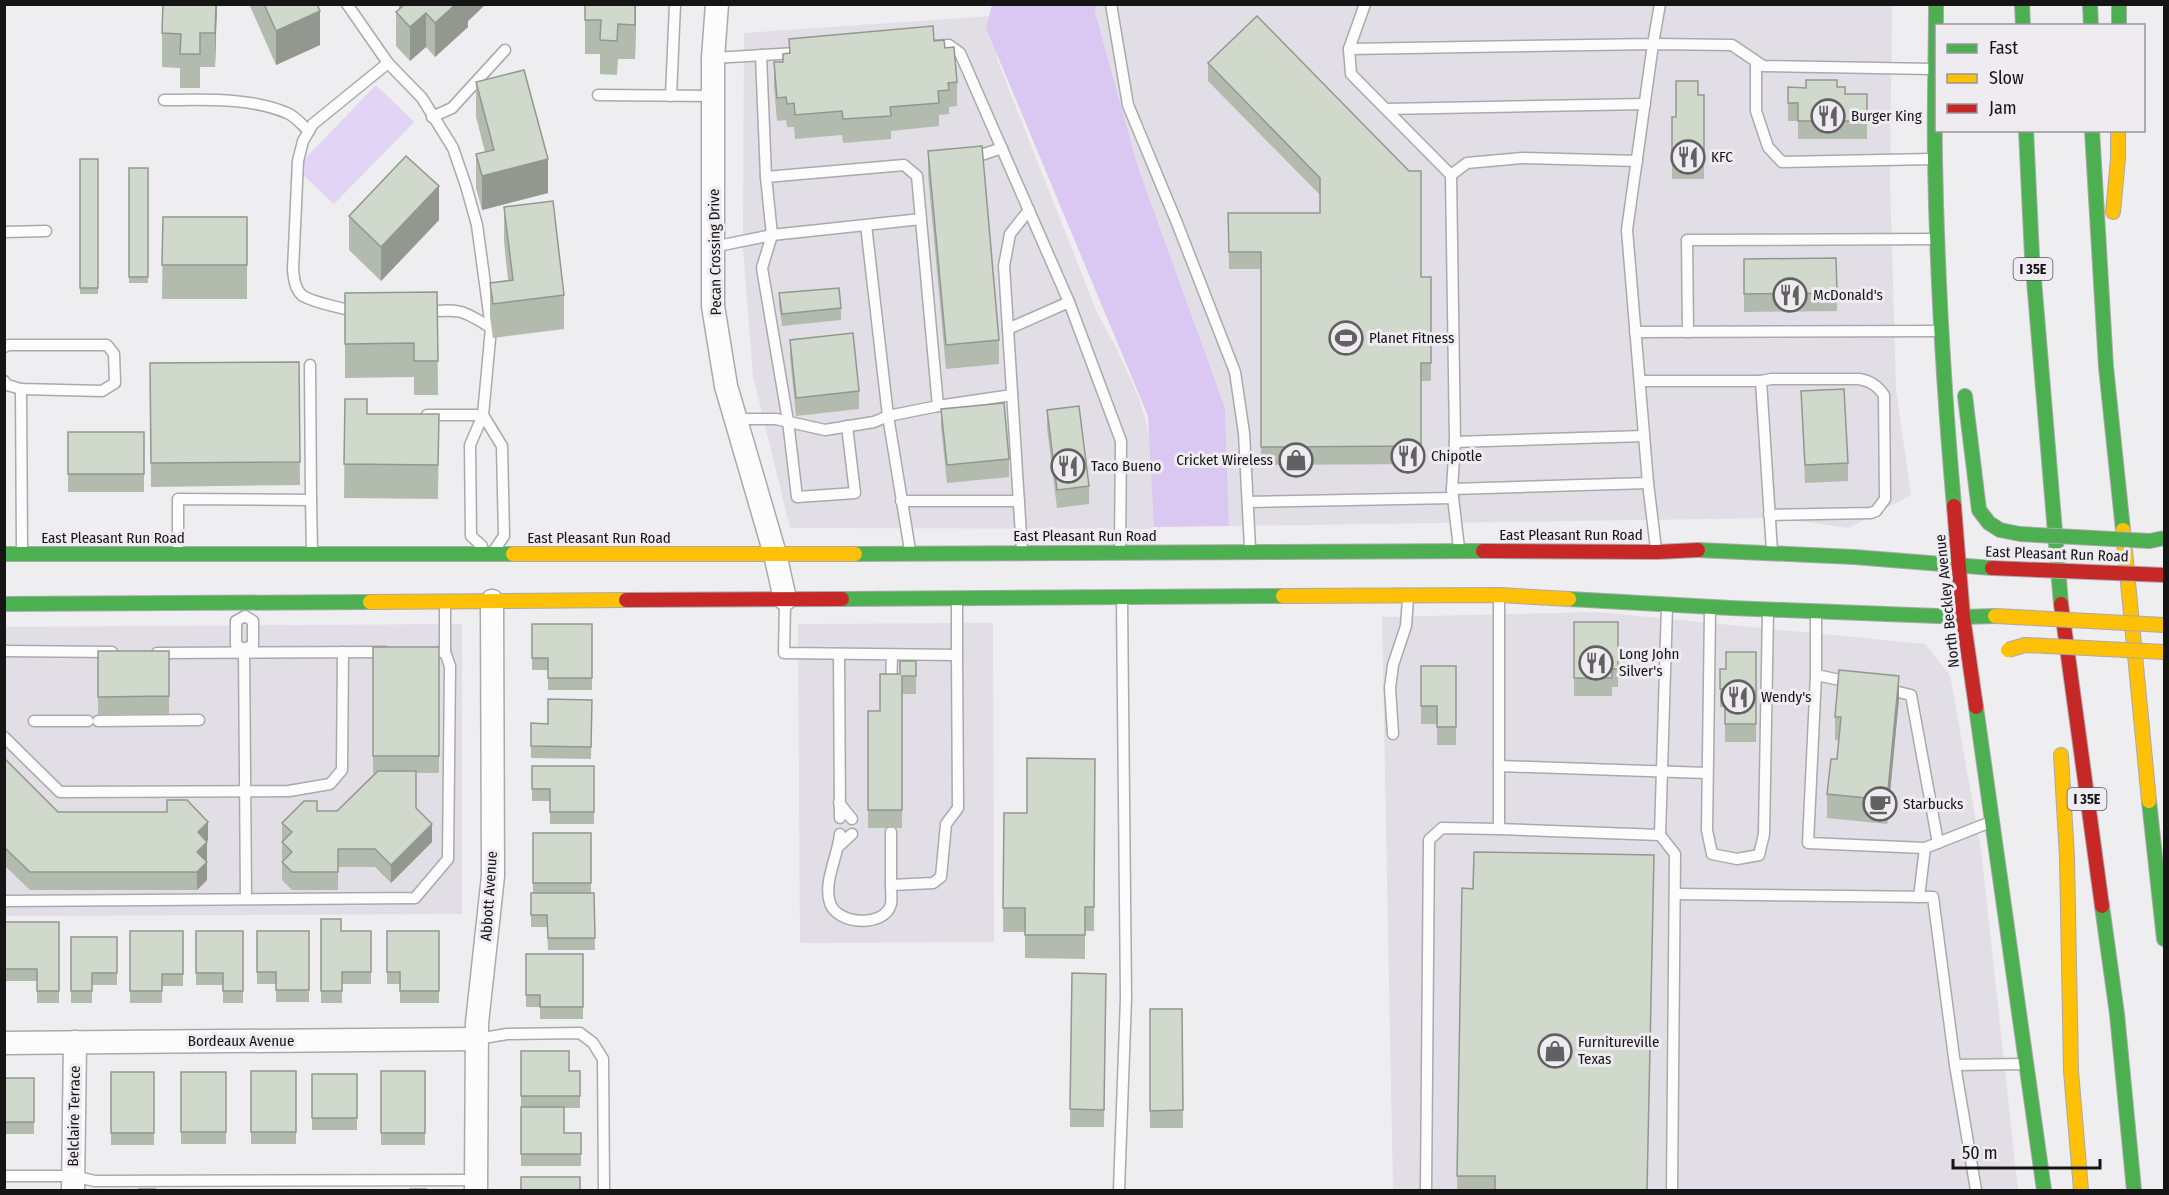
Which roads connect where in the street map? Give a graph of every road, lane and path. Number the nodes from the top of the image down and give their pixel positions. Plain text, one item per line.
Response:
1 (346, 4) edge
2 (675, 4) edge
3 (717, 4) edge
4 (1110, 4) edge
5 (1365, 4) edge
6 (1660, 4) edge
7 (1936, 4) edge
8 (2022, 4) edge
9 (2090, 4) edge
10 (2119, 4) edge
11 (1936, 24) edge
12 (2023, 24) edge
13 (2091, 24) edge
14 (2118, 24) edge
15 (1653, 44) junction
16 (926, 46) edge
17 (1349, 49) junction
18 (505, 50) dead end
19 (808, 52) edge
20 (761, 55) junction
21 (713, 58) junction
22 (1756, 62) junction
23 (388, 63) junction
24 (1935, 69) edge
25 (598, 95) dead end
26 (670, 96) junction
27 (713, 96) junction
28 (164, 100) dead end
29 (1645, 104) junction
30 (1386, 109) junction
31 (432, 117) junction
32 (309, 131) junction
33 (2026, 132) edge
34 (2092, 132) edge
35 (2118, 132) edge
36 (1002, 148) junction
37 (1935, 158) junction
38 (1637, 161) junction
39 (960, 162) edge
40 (1450, 176) junction
41 (766, 177) junction
42 (1029, 210) junction
43 (921, 219) junction
44 (867, 225) junction
45 (46, 231) dead end
46 (4, 232) edge
47 (772, 235) junction
48 (1938, 239) junction
49 (713, 247) junction
50 (1939, 285) junction
51 (1069, 302) junction
52 (417, 312) edge
53 (375, 314) edge
54 (2103, 315) junction
55 (1956, 321) dead end
56 (491, 328) junction
57 (1008, 329) junction
58 (1941, 331) junction
59 (1635, 332) junction
60 (1688, 332) junction
61 (4, 348) edge
62 (310, 365) dead end
63 (1963, 380) dead end
64 (4, 381) edge
65 (1640, 381) junction
66 (1761, 381) junction
67 (21, 389) junction
68 (1012, 395) junction
69 (938, 406) junction
70 (2044, 407) junction
71 (415, 415) edge
72 (483, 415) junction
73 (888, 416) junction
74 (735, 419) junction
75 (788, 422) junction
76 (847, 426) junction
77 (1644, 436) junction
78 (1455, 442) junction
79 (2036, 454) dead end
80 (1648, 483) junction
81 (1453, 493) junction
82 (311, 500) junction
83 (901, 501) junction
84 (1019, 501) junction
85 (1248, 502) junction
86 (1769, 515) junction
87 (2034, 524) dead end
88 (2164, 538) edge
89 (1657, 552) junction
90 (1022, 553) junction
91 (4, 554) edge
92 (22, 554) junction
93 (178, 554) junction
94 (312, 554) junction
95 (775, 554) junction
96 (910, 554) junction
97 (1772, 554) junction
98 (1459, 557) junction
99 (1120, 558) junction
100 (1250, 558) junction
101 (491, 560) junction
102 (1959, 567) junction
103 (2164, 575) edge
104 (2041, 582) dead end
105 (1122, 592) junction
106 (492, 595) junction
107 (1499, 595) junction
108 (1408, 596) junction
109 (957, 598) junction
110 (785, 599) junction
111 (445, 601) junction
112 (4, 604) edge
113 (245, 604) junction
114 (1667, 605) junction
115 (2044, 605) dead end
116 (1711, 608) junction
117 (1768, 610) junction
118 (1816, 611) junction
119 (1963, 617) junction
120 (2164, 625) edge
121 (4, 651) edge
122 (244, 651) junction
123 (123, 652) edge
124 (145, 652) edge
125 (343, 652) junction
126 (400, 652) edge
127 (422, 652) edge
128 (445, 652) junction
129 (2164, 652) edge
130 (839, 654) junction
131 (892, 655) junction
132 (957, 655) junction
133 (1995, 660) dead end
134 (2050, 663) dead end
135 (1816, 675) junction
136 (1985, 679) dead end
137 (1858, 684) edge
138 (891, 688) edge
139 (1880, 688) edge
140 (1974, 704) junction
141 (199, 720) dead end
142 (34, 721) dead end
143 (1393, 735) dead end
144 (4, 737) edge
145 (2060, 744) dead end
146 (1499, 766) junction
147 (1662, 772) junction
148 (1707, 773) junction
149 (245, 792) junction
150 (839, 803) junction
151 (835, 818) dead end
152 (852, 819) dead end
153 (1993, 821) junction
154 (1499, 829) junction
155 (891, 832) dead end
156 (852, 834) dead end
157 (1660, 835) junction
158 (1938, 843) junction
159 (1925, 848) junction
160 (891, 885) junction
161 (1675, 894) junction
162 (1919, 897) junction
163 (246, 899) junction
164 (4, 901) edge
165 (2164, 939) edge
166 (477, 1039) junction
167 (75, 1042) junction
168 (4, 1043) edge
169 (2026, 1064) junction
170 (1955, 1065) junction
171 (4, 1176) edge
172 (73, 1183) edge
173 (476, 1185) edge
174 (604, 1191) edge
175 (1119, 1191) edge
176 (1426, 1191) edge
177 (1672, 1191) edge
178 (1976, 1191) edge
179 (2044, 1191) edge
180 (2081, 1191) edge
181 (2134, 1191) edge

1 - 23 lane
2 - 26 lane
3 - 21 street, Pecan Crossing Drive
4 - 85 lane
5 - 17 lane
6 - 15 lane
7 - 11 main road, North Beckley Avenue
8 - 12 main road
9 - 13 main road
10 - 14 main road
15 - 17 lane
15 - 22 lane
15 - 29 lane
16 - 36 lane
17 - 30 lane
18 - 31 lane
19 - 20 lane
20 - 21 lane
20 - 41 lane
21 - 27 street, Pecan Crossing Drive
22 - 24 lane
22 - 37 lane
23 - 31 lane
23 - 32 lane
24 - 37 main road, North Beckley Avenue
25 - 26 lane
26 - 27 lane
27 - 49 street, Pecan Crossing Drive
28 - 32 lane
29 - 30 lane
29 - 38 lane
30 - 40 lane
31 - 56 lane
32 - 53 lane
33 - 70 main road, I 35E
34 - 54 main road
35 - 54 main road
36 - 39 lane
36 - 42 lane
37 - 48 main road, North Beckley Avenue
38 - 40 lane
38 - 59 lane
40 - 78 lane
41 - 43 lane
41 - 47 lane
42 - 51 lane
42 - 57 lane
43 - 44 lane
43 - 69 lane
44 - 47 lane
44 - 73 lane
45 - 46 lane
47 - 49 lane
47 - 75 lane
48 - 50 main road, North Beckley Avenue
48 - 60 lane
49 - 74 street, Pecan Crossing Drive
50 - 55 main road
50 - 58 main road, North Beckley Avenue
51 - 57 lane
51 - 99 lane
52 - 56 lane
54 - 165 main road
56 - 72 lane
57 - 68 lane
58 - 60 lane
58 - 102 main road, North Beckley Avenue
59 - 60 lane
59 - 65 lane
61 - 67 lane
62 - 82 lane
63 - 88 main road, bridge
64 - 67 lane
65 - 66 lane
65 - 77 lane
66 - 86 lane
66 - 86 lane
67 - 92 lane
68 - 69 lane
68 - 84 lane
69 - 73 lane
70 - 79 main road
70 - 181 main road, I 35E
71 - 72 lane
72 - 101 lane
72 - 101 lane
73 - 76 lane
73 - 83 lane
74 - 75 lane
74 - 95 street, Pecan Crossing Drive
75 - 76 lane
75 - 76 lane
77 - 78 lane
77 - 80 lane
78 - 81 lane
80 - 81 lane
80 - 89 lane
81 - 85 lane
81 - 98 lane
82 - 93 lane
82 - 94 lane
83 - 84 lane
83 - 96 lane
84 - 90 lane
85 - 100 lane
86 - 97 lane
87 - 104 main road
89 - 97 main road, East Pleasant Run Road
89 - 98 main road, East Pleasant Run Road
90 - 96 main road, East Pleasant Run Road
90 - 99 main road, East Pleasant Run Road
91 - 92 main road, East Pleasant Run Road
92 - 93 main road, East Pleasant Run Road
93 - 94 main road, East Pleasant Run Road
94 - 101 main road, East Pleasant Run Road
95 - 96 main road, East Pleasant Run Road
95 - 101 main road, East Pleasant Run Road
95 - 110 street, Pecan Crossing Drive
97 - 102 main road, East Pleasant Run Road
98 - 100 main road, East Pleasant Run Road
99 - 100 main road, East Pleasant Run Road
102 - 103 main road, East Pleasant Run Road, bridge
102 - 119 main road, North Beckley Avenue
105 - 108 main road
105 - 109 main road
105 - 175 lane
106 - 110 main road
106 - 111 main road
106 - 166 street, Abbott Avenue
107 - 108 main road
107 - 114 main road
107 - 146 lane
108 - 143 lane
109 - 110 main road
109 - 132 lane
110 - 130 lane
111 - 113 main road
111 - 128 lane
112 - 113 main road
113 - 122 lane
113 - 122 lane
114 - 116 main road
114 - 147 lane
115 - 134 main road
116 - 117 main road
116 - 148 lane
117 - 118 main road
117 - 148 lane
118 - 119 main road
118 - 135 lane
119 - 120 main road, bridge
119 - 140 main road, North Beckley Avenue
121 - 123 lane
122 - 124 lane
122 - 125 lane
122 - 149 lane
125 - 126 lane
125 - 149 lane
127 - 128 lane
128 - 163 lane
129 - 133 main road, bridge
130 - 131 lane
130 - 150 lane
131 - 132 lane
131 - 138 lane
132 - 160 lane
135 - 137 lane
135 - 159 lane
136 - 140 main road
139 - 158 lane
140 - 153 main road, North Beckley Avenue
141 - 142 lane
144 - 149 lane
145 - 180 main road
146 - 147 lane
146 - 154 lane
147 - 148 lane
147 - 157 lane
149 - 163 lane
150 - 151 lane
150 - 152 lane
153 - 158 lane
153 - 169 main road, North Beckley Avenue
154 - 157 lane
154 - 176 lane
155 - 160 lane
156 - 160 lane
157 - 161 lane
158 - 159 lane
159 - 162 lane
161 - 162 lane
161 - 177 lane
162 - 170 lane
163 - 164 lane
166 - 167 street, Bordeaux Avenue
166 - 173 street, Abbott Avenue
166 - 174 lane
167 - 168 street, Bordeaux Avenue
167 - 172 street, Belclaire Terrace
169 - 170 lane
169 - 179 main road, North Beckley Avenue
170 - 178 lane
171 - 172 lane
172 - 173 lane

